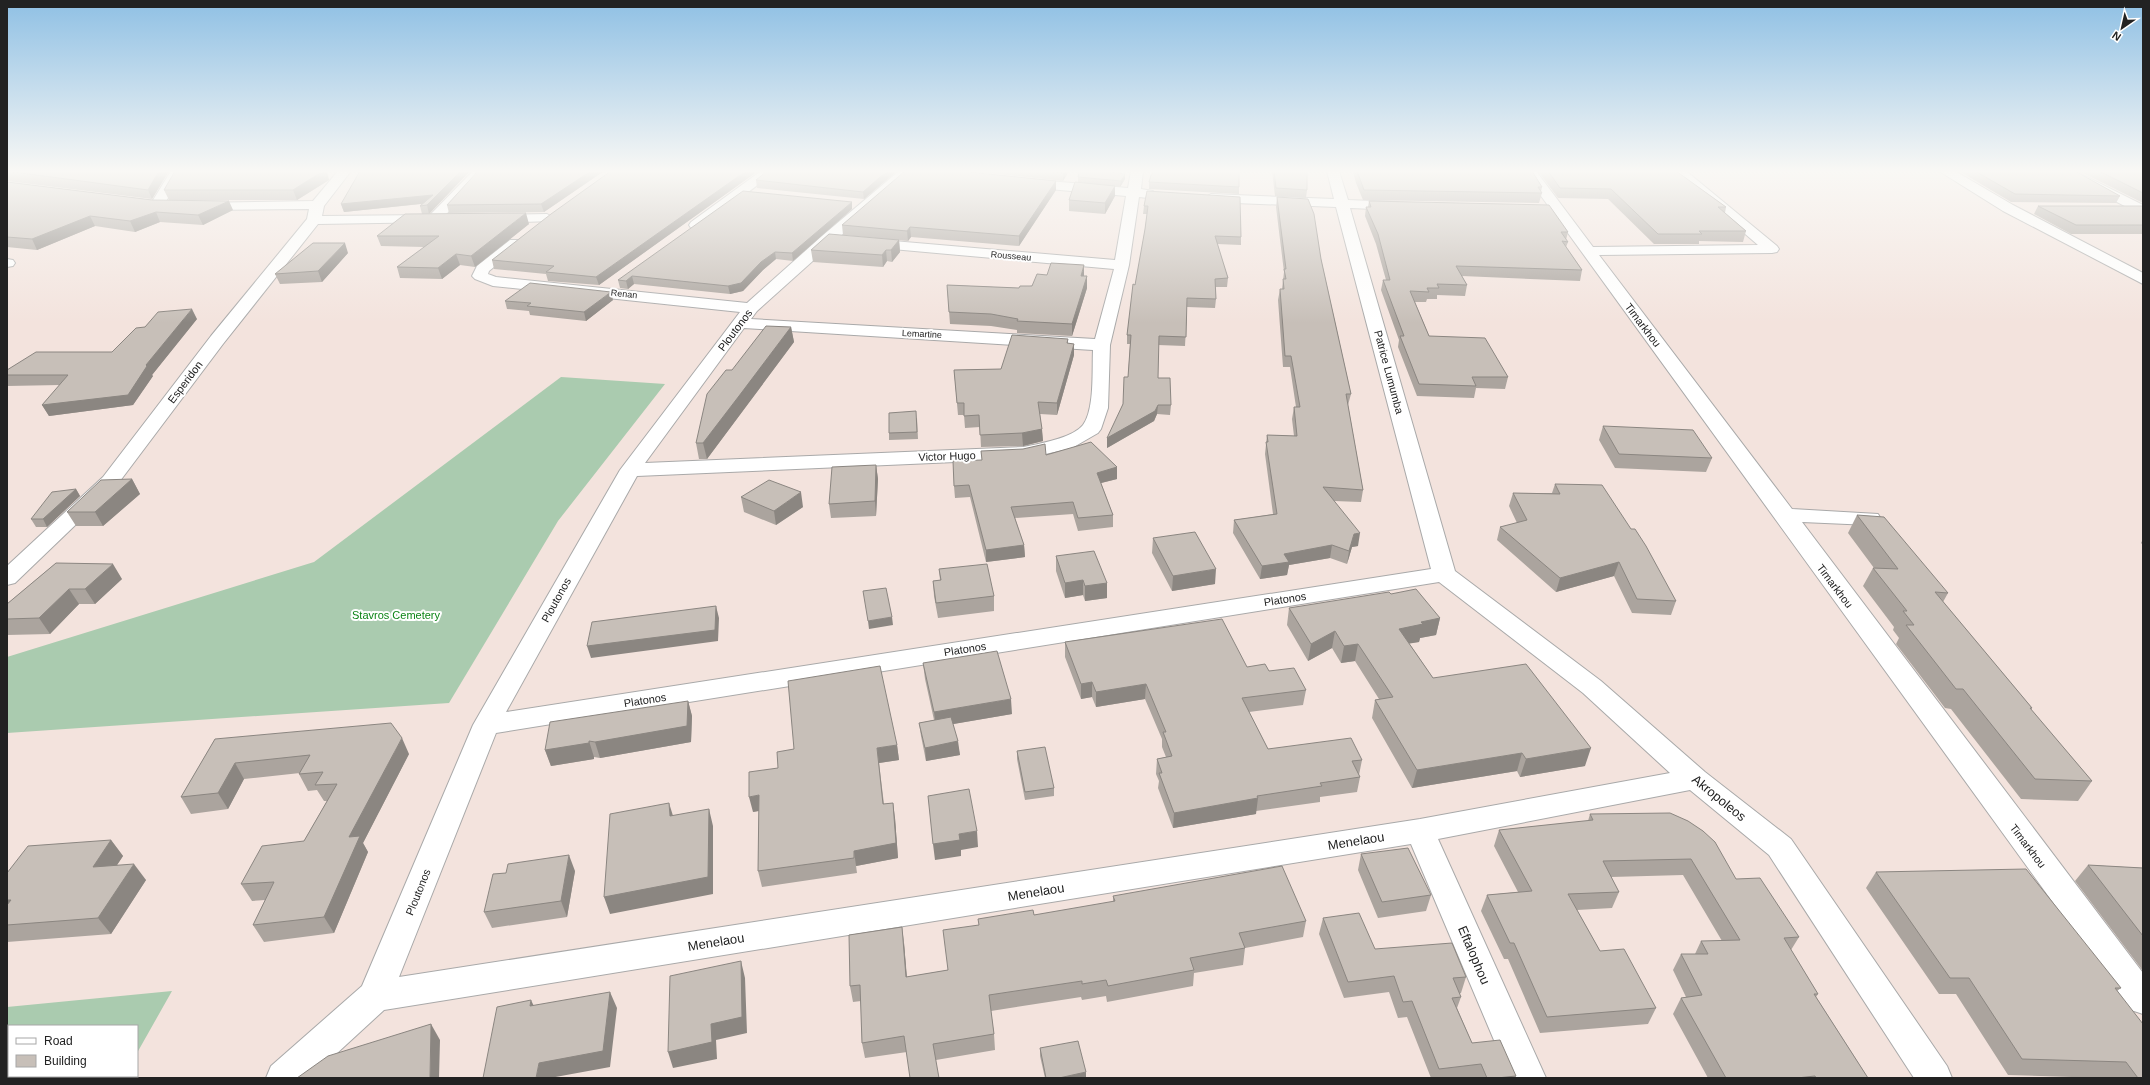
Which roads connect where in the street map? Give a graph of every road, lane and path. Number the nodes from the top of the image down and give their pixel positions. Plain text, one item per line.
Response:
1 (309, 222) edge
2 (542, 222) edge
3 (701, 222) edge
4 (847, 222) edge
5 (1129, 222) edge
6 (1347, 222) edge
7 (1560, 222) edge
8 (1739, 222) edge
9 (2034, 222) edge
10 (685, 233) edge
11 (859, 242) edge
12 (1587, 251) junction
13 (1122, 265) junction
14 (2143, 278) edge
15 (746, 316) junction
16 (1102, 345) junction
17 (630, 470) junction
18 (1782, 515) junction
19 (1870, 519) edge
20 (1444, 574) junction
21 (7, 578) edge
22 (486, 725) junction
23 (1695, 779) junction
24 (1420, 831) junction
25 (375, 996) junction
26 (2143, 999) edge
27 (284, 1078) edge
28 (1528, 1078) edge
29 (1934, 1078) edge

1 - 21 street, Esperidon
2 - 15 street, Renan
3 - 10 street
4 - 15 street, Ploutonos
5 - 13 street, Victor Hugo
6 - 20 street, Patrice Lumumba
7 - 12 street, Timarkhou
8 - 12 street
9 - 14 street
11 - 13 street, Rousseau
12 - 18 street, Timarkhou
13 - 16 street, Victor Hugo
15 - 16 street, Lemartine
15 - 17 street, Ploutonos
16 - 17 street, Victor Hugo
17 - 22 street, Ploutonos
18 - 19 street
18 - 26 street, Timarkhou
20 - 22 street, Platonos
20 - 23 street, Akropoleos
22 - 25 street, Ploutonos
23 - 24 street, Menelaou
23 - 29 street, Akropoleos
24 - 25 street, Menelaou
24 - 28 street, Eftalophou
25 - 27 street, Ploutonos

